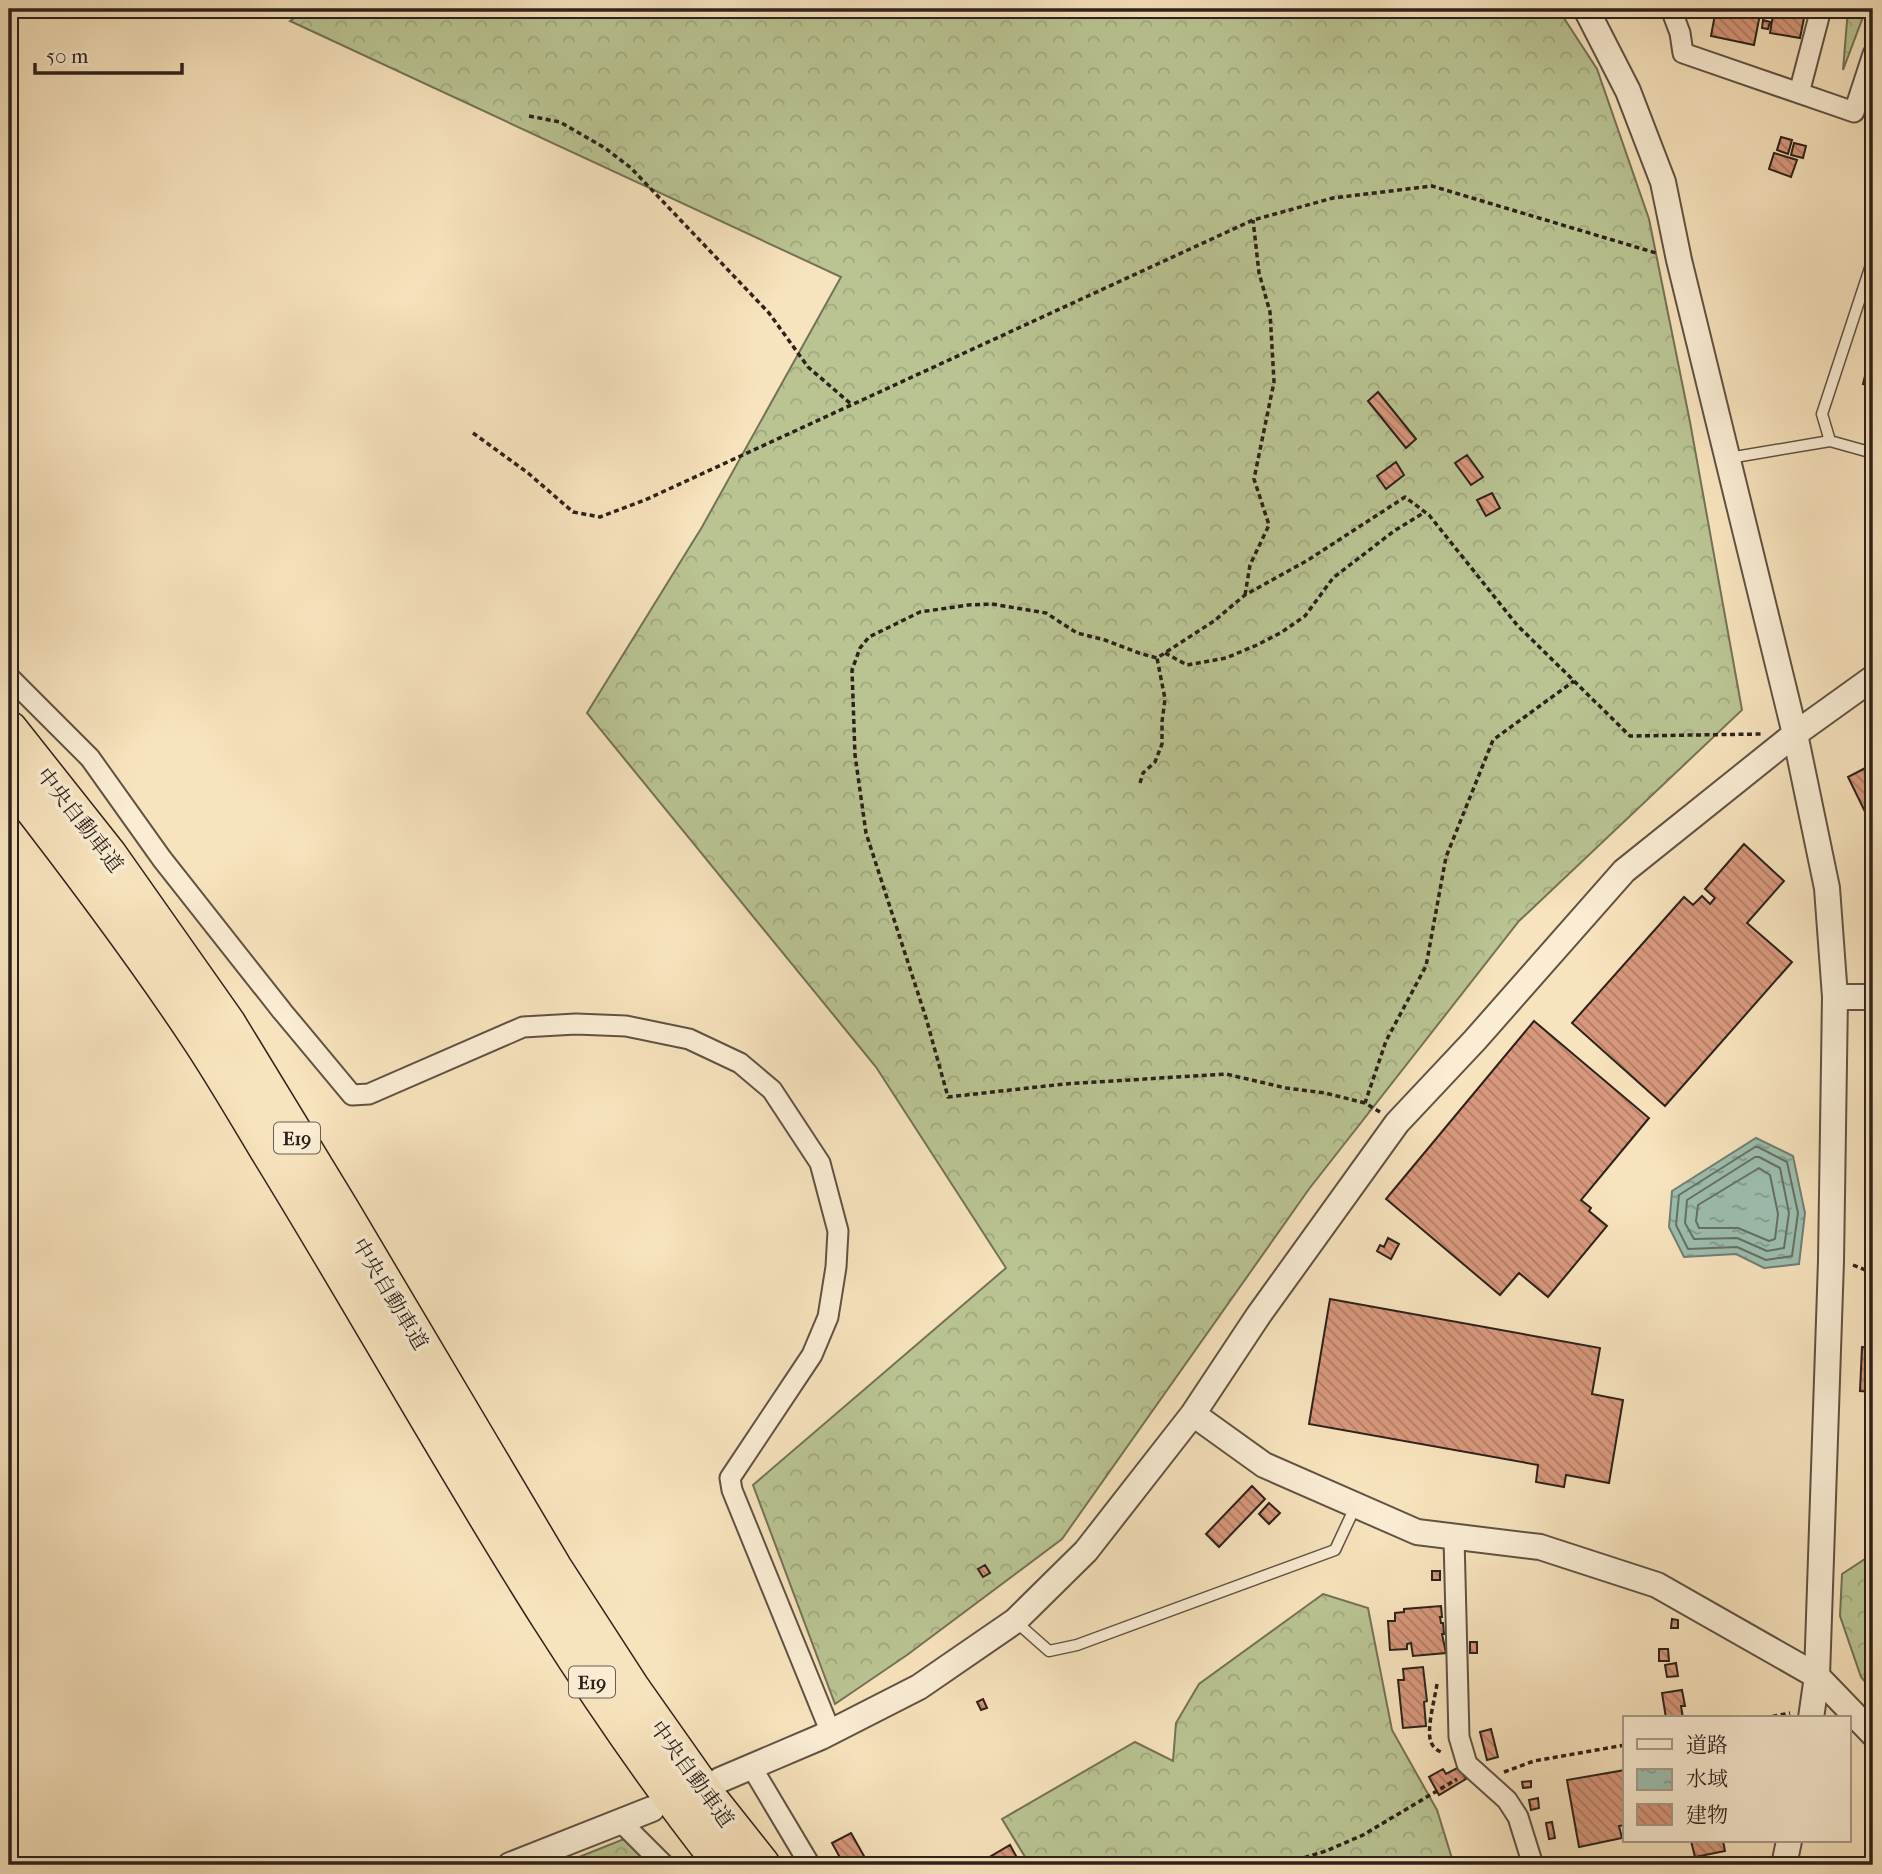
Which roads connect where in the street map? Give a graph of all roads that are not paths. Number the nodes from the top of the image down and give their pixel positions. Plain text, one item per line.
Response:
1 (1586, 9) edge
2 (1671, 9) edge
3 (1821, 9) edge
4 (1873, 54) edge
5 (1799, 93) junction
6 (1873, 259) edge
7 (1830, 441) junction
8 (1873, 453) edge
9 (1728, 458) junction
10 (9, 677) edge
11 (1873, 678) edge
12 (9, 730) edge
13 (1795, 734) junction
14 (9, 777) edge
15 (1835, 997) junction
16 (1873, 997) edge
17 (1193, 1414) junction
18 (1356, 1504) junction
19 (1454, 1538) junction
20 (1015, 1621) junction
21 (1817, 1676) junction
22 (1811, 1716) edge
23 (831, 1732) junction
24 (1873, 1734) edge
25 (751, 1766) junction
26 (720, 1780) dead end
27 (652, 1809) dead end
28 (621, 1822) junction
29 (1789, 1842) edge
30 (510, 1865) edge
31 (664, 1865) edge
32 (724, 1865) edge
33 (761, 1865) edge
34 (810, 1865) edge
35 (1533, 1865) edge
36 (1784, 1865) edge

1 - 9 street
2 - 5 street
3 - 5 street
4 - 5 street
6 - 7 lane
7 - 8 lane
7 - 9 lane
9 - 13 street
10 - 23 street
11 - 13 street
12 - 33 highway, 中央自動車道 / E19
13 - 15 street
13 - 17 street
14 - 32 highway, 中央自動車道 / E19
15 - 16 street
15 - 21 street
17 - 18 street
17 - 20 street
18 - 19 street
18 - 20 lane
19 - 21 street
19 - 35 street
20 - 23 street
21 - 22 street
21 - 24 street
23 - 25 street
25 - 26 street
25 - 34 street
27 - 28 street
28 - 30 street
28 - 31 street
29 - 36 street

